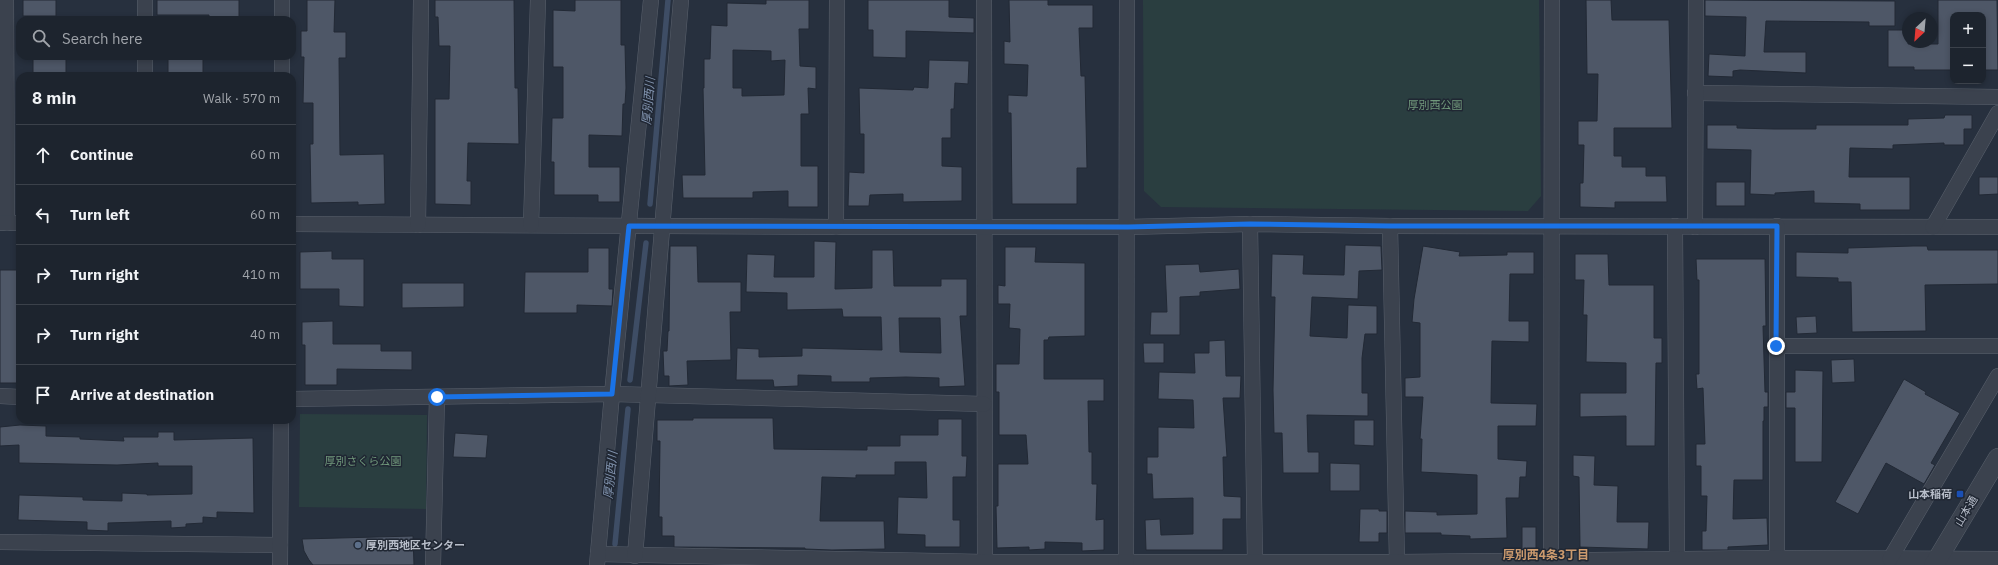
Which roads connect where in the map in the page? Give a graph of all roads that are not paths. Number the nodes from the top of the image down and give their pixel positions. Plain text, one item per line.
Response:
1 (6, 0) edge
2 (145, 0) edge
3 (282, 0) edge
4 (421, 0) edge
5 (538, 0) edge
6 (651, 0) edge
7 (681, 0) edge
8 (837, 0) edge
9 (984, 0) edge
10 (1127, 0) edge
11 (1552, 0) edge
12 (1696, 0) edge
13 (145, 16) edge
14 (282, 16) edge
15 (145, 60) edge
16 (282, 60) edge
17 (145, 72) edge
18 (282, 72) edge
19 (1695, 93) junction
20 (1998, 97) edge
21 (1998, 113) edge
22 (9, 223) edge
23 (296, 224) edge
24 (1250, 224) junction
25 (418, 225) junction
26 (531, 225) junction
27 (629, 226) junction
28 (662, 226) junction
29 (1390, 226) junction
30 (1550, 226) junction
31 (1675, 226) junction
32 (1777, 226) junction
33 (836, 227) junction
34 (984, 227) junction
35 (1128, 227) junction
36 (1695, 227) junction
37 (1933, 227) junction
38 (1998, 227) edge
39 (1776, 346) junction
40 (1998, 346) edge
41 (1998, 376) edge
42 (612, 394) junction
43 (648, 395) junction
44 (0, 396) edge
45 (16, 397) edge
46 (437, 397) junction
47 (296, 399) edge
48 (984, 404) junction
49 (281, 424) edge
50 (1998, 458) edge
51 (0, 542) edge
52 (280, 545) junction
53 (635, 556) junction
54 (1677, 558) junction
55 (1777, 558) junction
56 (1896, 559) junction
57 (1998, 559) edge
58 (598, 560) edge
59 (1932, 560) edge
60 (842, 562) edge
61 (1255, 562) junction
62 (1397, 562) junction
63 (1551, 562) edge
64 (985, 564) edge
65 (1126, 564) edge
66 (280, 565) edge
67 (433, 565) edge

1 - 22 street
2 - 13 street
3 - 14 street
4 - 25 street
5 - 26 street
6 - 27 street
7 - 28 street
8 - 33 street
9 - 34 street
10 - 35 street
11 - 30 street
12 - 19 street
15 - 17 street
16 - 18 street
19 - 20 street
19 - 36 street
21 - 37 street
23 - 25 street
24 - 29 street
24 - 35 street
24 - 61 street
25 - 26 street
26 - 27 street
27 - 28 street
27 - 42 street
28 - 33 street
28 - 43 street
29 - 30 street
29 - 62 street
30 - 31 street
30 - 63 street
31 - 36 street
31 - 54 street
32 - 36 street
32 - 37 street
32 - 39 street
33 - 34 street
34 - 35 street
34 - 48 street
35 - 65 street
37 - 38 street
39 - 40 street
39 - 55 street
41 - 56 street
42 - 43 street
42 - 46 street
42 - 58 street
43 - 48 street
43 - 53 street
44 - 45 street
46 - 47 street
46 - 67 street
48 - 64 street
49 - 52 street
50 - 59 street, 山本通
51 - 52 street
52 - 66 street
53 - 58 street
53 - 60 street
54 - 55 street
54 - 63 street
55 - 56 street
56 - 59 street
57 - 59 street
60 - 64 street
61 - 62 street
61 - 65 street
62 - 63 street
64 - 65 street

